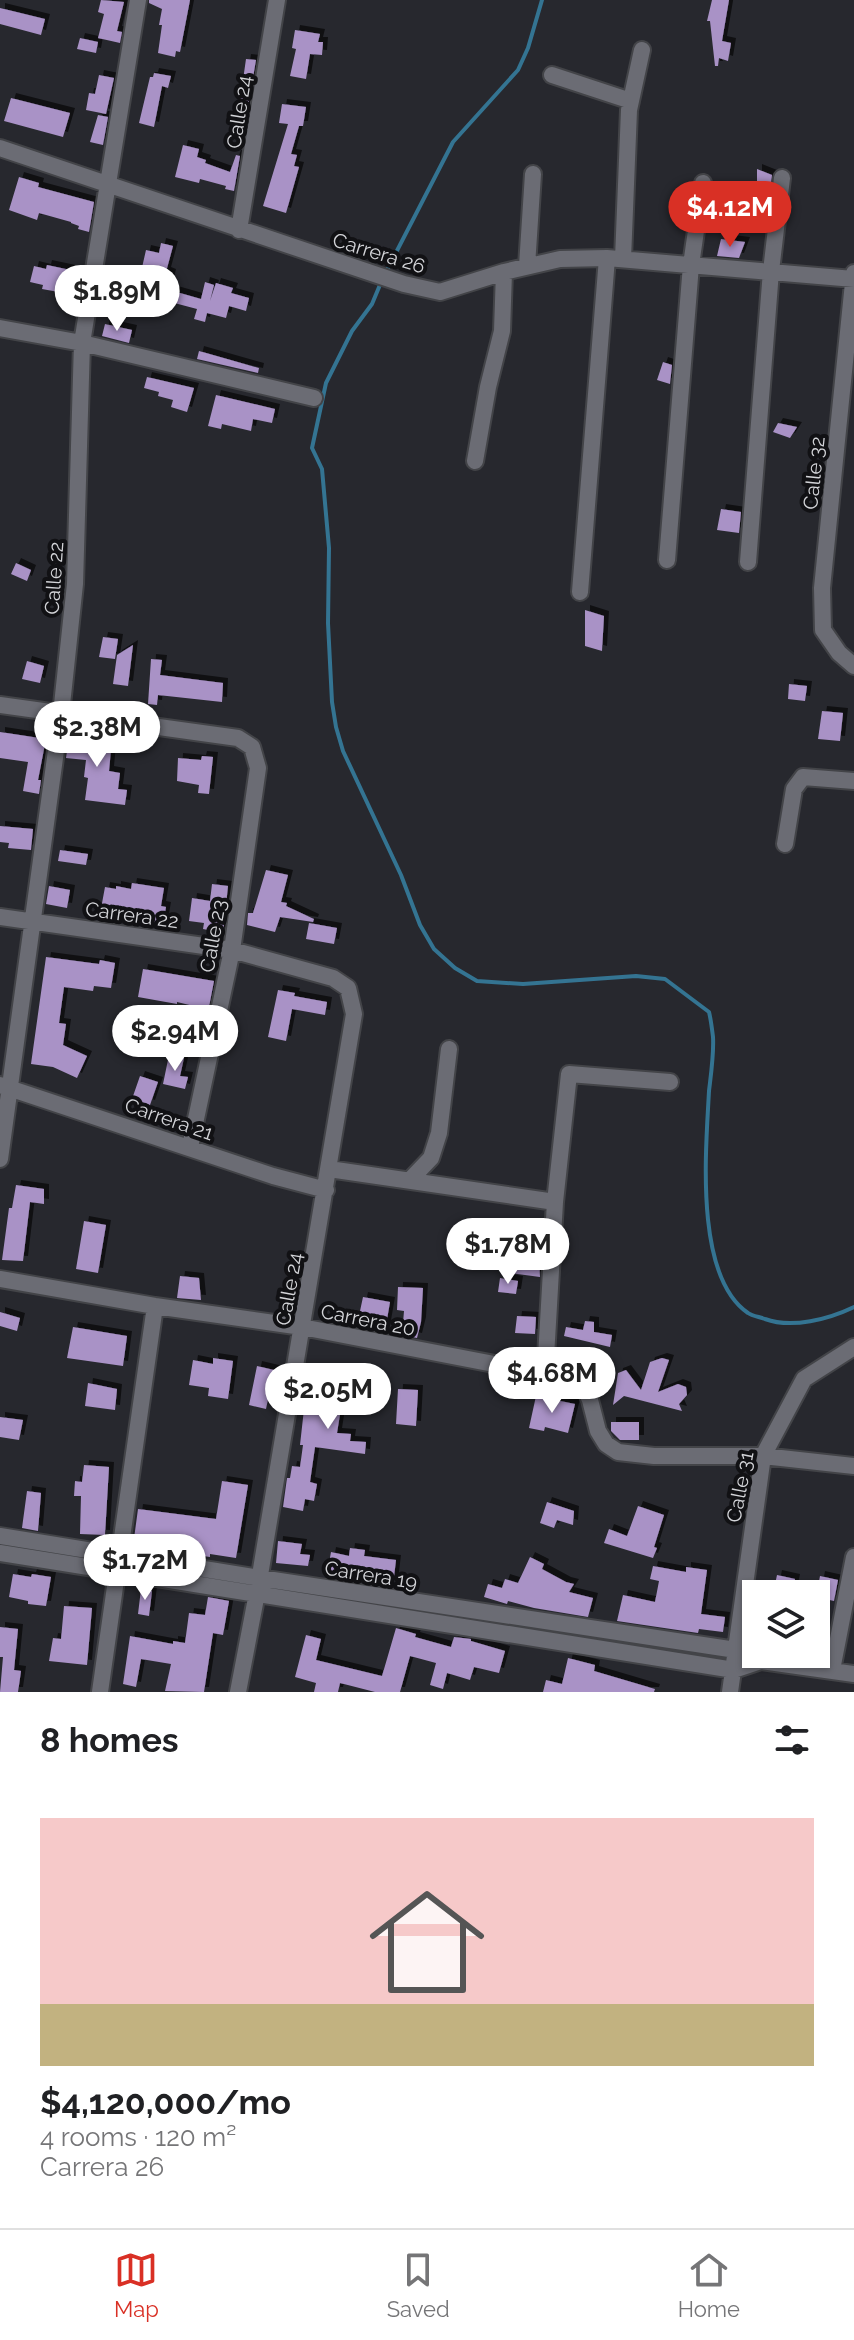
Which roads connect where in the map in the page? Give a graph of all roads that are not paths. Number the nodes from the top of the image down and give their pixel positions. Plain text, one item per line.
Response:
1 (138, 0) edge
2 (277, 0) edge
3 (642, 50) dead end
4 (552, 75) dead end
5 (631, 101) junction
6 (0, 148) edge
7 (533, 174) dead end
8 (782, 178) dead end
9 (703, 183) dead end
10 (109, 184) junction
11 (239, 230) junction
12 (615, 259) junction
13 (691, 265) junction
14 (527, 266) junction
15 (771, 271) junction
16 (504, 272) junction
17 (854, 273) edge
18 (854, 279) edge
19 (0, 328) edge
20 (82, 343) junction
21 (314, 398) dead end
22 (475, 461) dead end
23 (667, 560) dead end
24 (748, 562) dead end
25 (580, 592) dead end
26 (854, 666) edge
27 (0, 705) edge
28 (61, 714) junction
29 (854, 781) edge
30 (785, 844) dead end
31 (0, 917) edge
32 (33, 921) junction
33 (232, 950) junction
34 (348, 988) joint
35 (449, 1049) dead end
36 (670, 1082) dead end
37 (5, 1086) edge
38 (190, 1147) junction
39 (0, 1159) edge
40 (329, 1169) junction
41 (410, 1180) junction
42 (326, 1190) junction
43 (555, 1202) junction
44 (0, 1279) edge
45 (155, 1306) junction
46 (302, 1327) junction
47 (854, 1347) edge
48 (545, 1374) junction
49 (763, 1456) junction
50 (854, 1466) edge
51 (0, 1536) edge
52 (0, 1553) edge
53 (854, 1557) edge
54 (118, 1564) junction
55 (258, 1585) junction
56 (736, 1650) junction
57 (742, 1653) edge
58 (742, 1667) edge
59 (816, 1668) edge
60 (734, 1670) junction
61 (832, 1670) junction
62 (854, 1674) edge
63 (100, 1692) edge
64 (238, 1692) edge
65 (730, 1692) edge

1 - 10 street, Calle 22
2 - 11 street, Calle 24
3 - 5 street
4 - 5 street
5 - 12 street
6 - 10 street, Carrera 26
7 - 14 street
8 - 15 street
9 - 13 street
10 - 11 street, Carrera 26
10 - 20 street, Calle 22
11 - 16 street, Carrera 26
12 - 13 street, Carrera 26
12 - 14 street, Carrera 26
12 - 25 street
13 - 15 street, Carrera 26
13 - 23 street
14 - 16 street, Carrera 26
15 - 18 street, Carrera 26
15 - 24 street
16 - 22 street
17 - 18 street, Calle 32
18 - 26 street, Calle 32
19 - 20 street
20 - 21 street
20 - 28 street, Calle 22
27 - 28 street
28 - 32 street, Calle 22
28 - 33 street, Calle 23
29 - 30 street
31 - 32 street, Carrera 22
32 - 33 street, Carrera 22
32 - 37 street, Calle 22
33 - 34 street, Carrera 22
33 - 38 street, Calle 23
34 - 40 street, Calle 24
35 - 41 street
36 - 43 street
37 - 38 street, Carrera 21
37 - 39 street, Calle 22
38 - 42 street, Carrera 21
40 - 41 street
40 - 42 street, Calle 24
41 - 43 street
42 - 46 street, Calle 24
43 - 48 street
44 - 45 street, Carrera 20
45 - 46 street, Carrera 20
45 - 54 street
46 - 48 street, Carrera 20
46 - 55 street, Calle 24
47 - 49 street, Calle 31
48 - 49 street, Carrera 20
49 - 50 street
49 - 56 street, Calle 31
51 - 54 street, Carrera 19
52 - 54 street, Carrera 19
53 - 61 street
54 - 55 street, Carrera 19
54 - 63 street
55 - 56 street, Carrera 19
55 - 60 street, Carrera 19
55 - 64 street, Calle 24
56 - 57 street, Carrera 19
56 - 60 street, Calle 31
58 - 60 street
59 - 61 street
60 - 65 street, Calle 31
61 - 62 street

